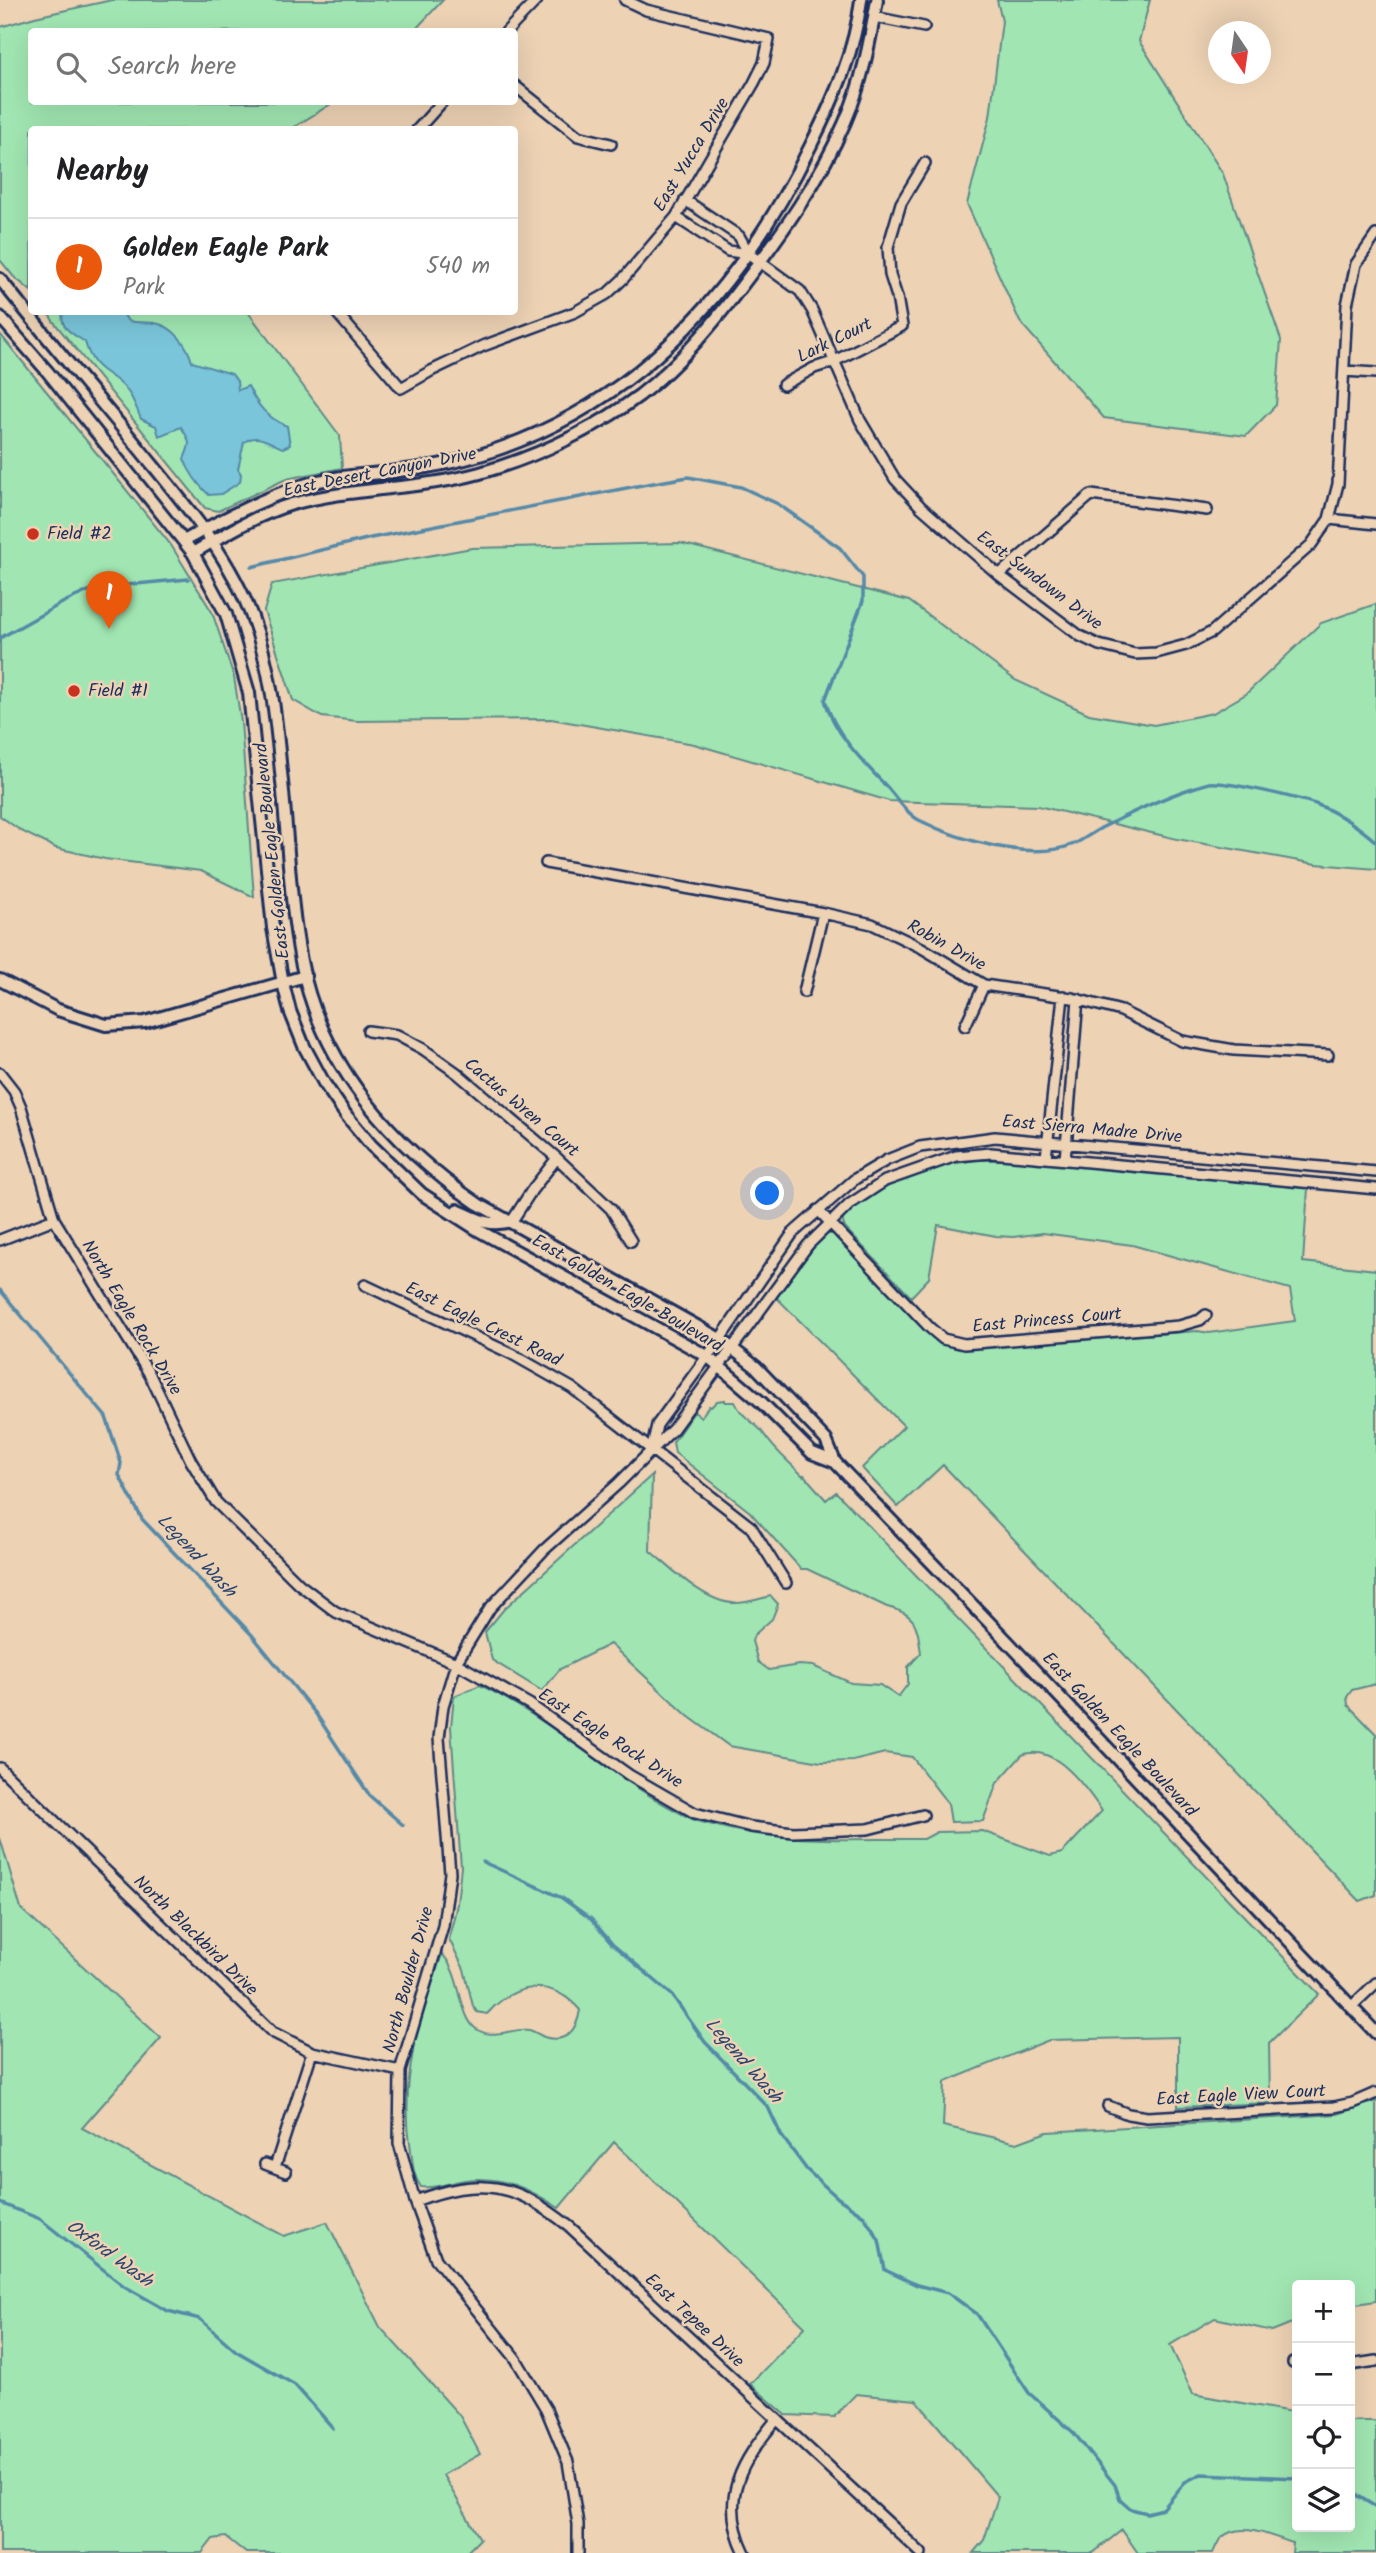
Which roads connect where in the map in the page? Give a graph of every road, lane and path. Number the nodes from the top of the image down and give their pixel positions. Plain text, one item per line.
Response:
1 (537, 0) edge
2 (625, 0) edge
3 (861, 0) edge
4 (877, 0) edge
5 (874, 17) junction
6 (924, 27) dead end
7 (510, 28) edge
8 (518, 88) edge
9 (439, 105) edge
10 (421, 126) edge
11 (611, 144) dead end
12 (925, 163) dead end
13 (685, 200) junction
14 (676, 216) junction
15 (1376, 235) edge
16 (749, 254) junction
17 (760, 263) junction
18 (0, 279) edge
19 (28, 313) edge
20 (30, 315) edge
21 (339, 315) edge
22 (0, 317) edge
23 (833, 362) junction
24 (1344, 371) junction
25 (1376, 373) edge
26 (783, 385) dead end
27 (1207, 510) dead end
28 (1329, 519) junction
29 (1376, 524) edge
30 (204, 530) junction
31 (184, 541) junction
32 (212, 542) junction
33 (193, 553) junction
34 (999, 575) junction
35 (546, 863) dead end
36 (823, 913) junction
37 (305, 976) junction
38 (0, 980) edge
39 (283, 983) junction
40 (984, 985) junction
41 (803, 992) dead end
42 (1063, 996) junction
43 (1078, 999) junction
44 (965, 1026) dead end
45 (368, 1031) dead end
46 (1328, 1055) dead end
47 (0, 1073) edge
48 (1047, 1141) junction
49 (1066, 1143) junction
50 (557, 1158) junction
51 (1046, 1158) junction
52 (1065, 1160) junction
53 (1376, 1172) edge
54 (1376, 1189) edge
55 (422, 1195) junction
56 (818, 1210) junction
57 (54, 1219) junction
58 (512, 1221) junction
59 (831, 1222) junction
60 (0, 1240) edge
61 (631, 1241) dead end
62 (365, 1286) dead end
63 (1206, 1315) dead end
64 (720, 1339) junction
65 (732, 1350) junction
66 (707, 1356) junction
67 (719, 1366) junction
68 (652, 1448) junction
69 (835, 1462) junction
70 (786, 1583) dead end
71 (336, 1612) joint
72 (456, 1662) junction
73 (0, 1768) edge
74 (923, 1815) dead end
75 (1376, 1983) edge
76 (1351, 2007) junction
77 (1376, 2033) edge
78 (312, 2052) junction
79 (400, 2071) junction
80 (1376, 2093) edge
81 (1108, 2106) dead end
82 (286, 2172) dead end
83 (415, 2201) junction
84 (1376, 2361) edge
85 (1355, 2364) edge
86 (777, 2419) junction
87 (578, 2553) edge
88 (745, 2553) edge
89 (921, 2553) edge

1 - 7 street
2 - 13 street, East Yucca Drive
3 - 16 street, East Desert Canyon Drive
4 - 5 street, East Desert Canyon Drive
5 - 6 street
5 - 17 street, East Desert Canyon Drive
8 - 11 street
9 - 10 street
12 - 23 street, Lark Court
13 - 14 street, East Yucca Drive
13 - 16 street
14 - 16 street
14 - 21 street, East Yucca Drive
15 - 24 street, East Sundown Drive
16 - 17 street, East Sundown Drive
16 - 30 street, East Desert Canyon Drive
17 - 23 street, East Sundown Drive
17 - 32 street, East Desert Canyon Drive
18 - 19 street, East Golden Eagle Boulevard
20 - 30 street, East Golden Eagle Boulevard
22 - 31 street, East Golden Eagle Boulevard
23 - 26 street, Lark Court
23 - 34 street, East Sundown Drive
24 - 25 street
24 - 28 street, East Sundown Drive
27 - 34 street
28 - 29 street
28 - 34 street, East Sundown Drive
30 - 31 street, East Desert Canyon Drive
30 - 32 street, East Golden Eagle Boulevard
31 - 33 street, East Golden Eagle Boulevard
32 - 33 street, East Desert Canyon Drive
32 - 37 street, East Golden Eagle Boulevard
33 - 39 street, East Golden Eagle Boulevard
35 - 36 street, Robin Drive
36 - 40 street, Robin Drive
36 - 41 street
37 - 39 street
37 - 58 street, East Golden Eagle Boulevard
38 - 39 street
39 - 55 street, East Golden Eagle Boulevard
40 - 42 street, Robin Drive
40 - 44 street
42 - 43 street, Robin Drive
42 - 48 street
43 - 46 street, Robin Drive
43 - 49 street
45 - 50 street, Cactus Wren Court
47 - 57 street, North Eagle Rock Drive
48 - 49 street, East Sierra Madre Drive
48 - 51 street
48 - 56 street, East Sierra Madre Drive
49 - 52 street
49 - 53 street, East Sierra Madre Drive
50 - 58 street
50 - 61 street, Cactus Wren Court
51 - 52 street, East Sierra Madre Drive
51 - 59 street, East Sierra Madre Drive
52 - 54 street, East Sierra Madre Drive
55 - 58 street
55 - 66 street, East Golden Eagle Boulevard
56 - 59 street, East Princess Court
56 - 64 street, East Sierra Madre Drive
57 - 60 street
57 - 71 street, North Eagle Rock Drive
58 - 64 street, East Golden Eagle Boulevard
59 - 63 street, East Princess Court
59 - 65 street, East Sierra Madre Drive
62 - 68 street, East Eagle Crest Road
64 - 65 street, East Golden Eagle Boulevard
64 - 66 street, North Boulder Drive
65 - 67 street, North Boulder Drive
65 - 69 street, East Golden Eagle Boulevard
66 - 67 street, East Golden Eagle Boulevard
66 - 68 street, North Boulder Drive
67 - 68 street, North Boulder Drive
67 - 69 street, East Golden Eagle Boulevard
68 - 70 street, East Eagle Crest Road
68 - 72 street, North Boulder Drive
69 - 76 street, East Golden Eagle Boulevard
71 - 72 street, East Eagle Rock Drive
72 - 74 street, East Eagle Rock Drive
72 - 79 street, North Boulder Drive
73 - 78 street, North Blackbird Drive
75 - 76 street
76 - 77 street, East Golden Eagle Boulevard
78 - 79 street, North Blackbird Drive
78 - 82 street
79 - 83 street, North Boulder Drive
80 - 81 street, East Eagle View Court
83 - 86 street, East Tepee Drive
83 - 87 street, North Boulder Drive
84 - 85 street
86 - 88 street
86 - 89 street, East Tepee Drive

